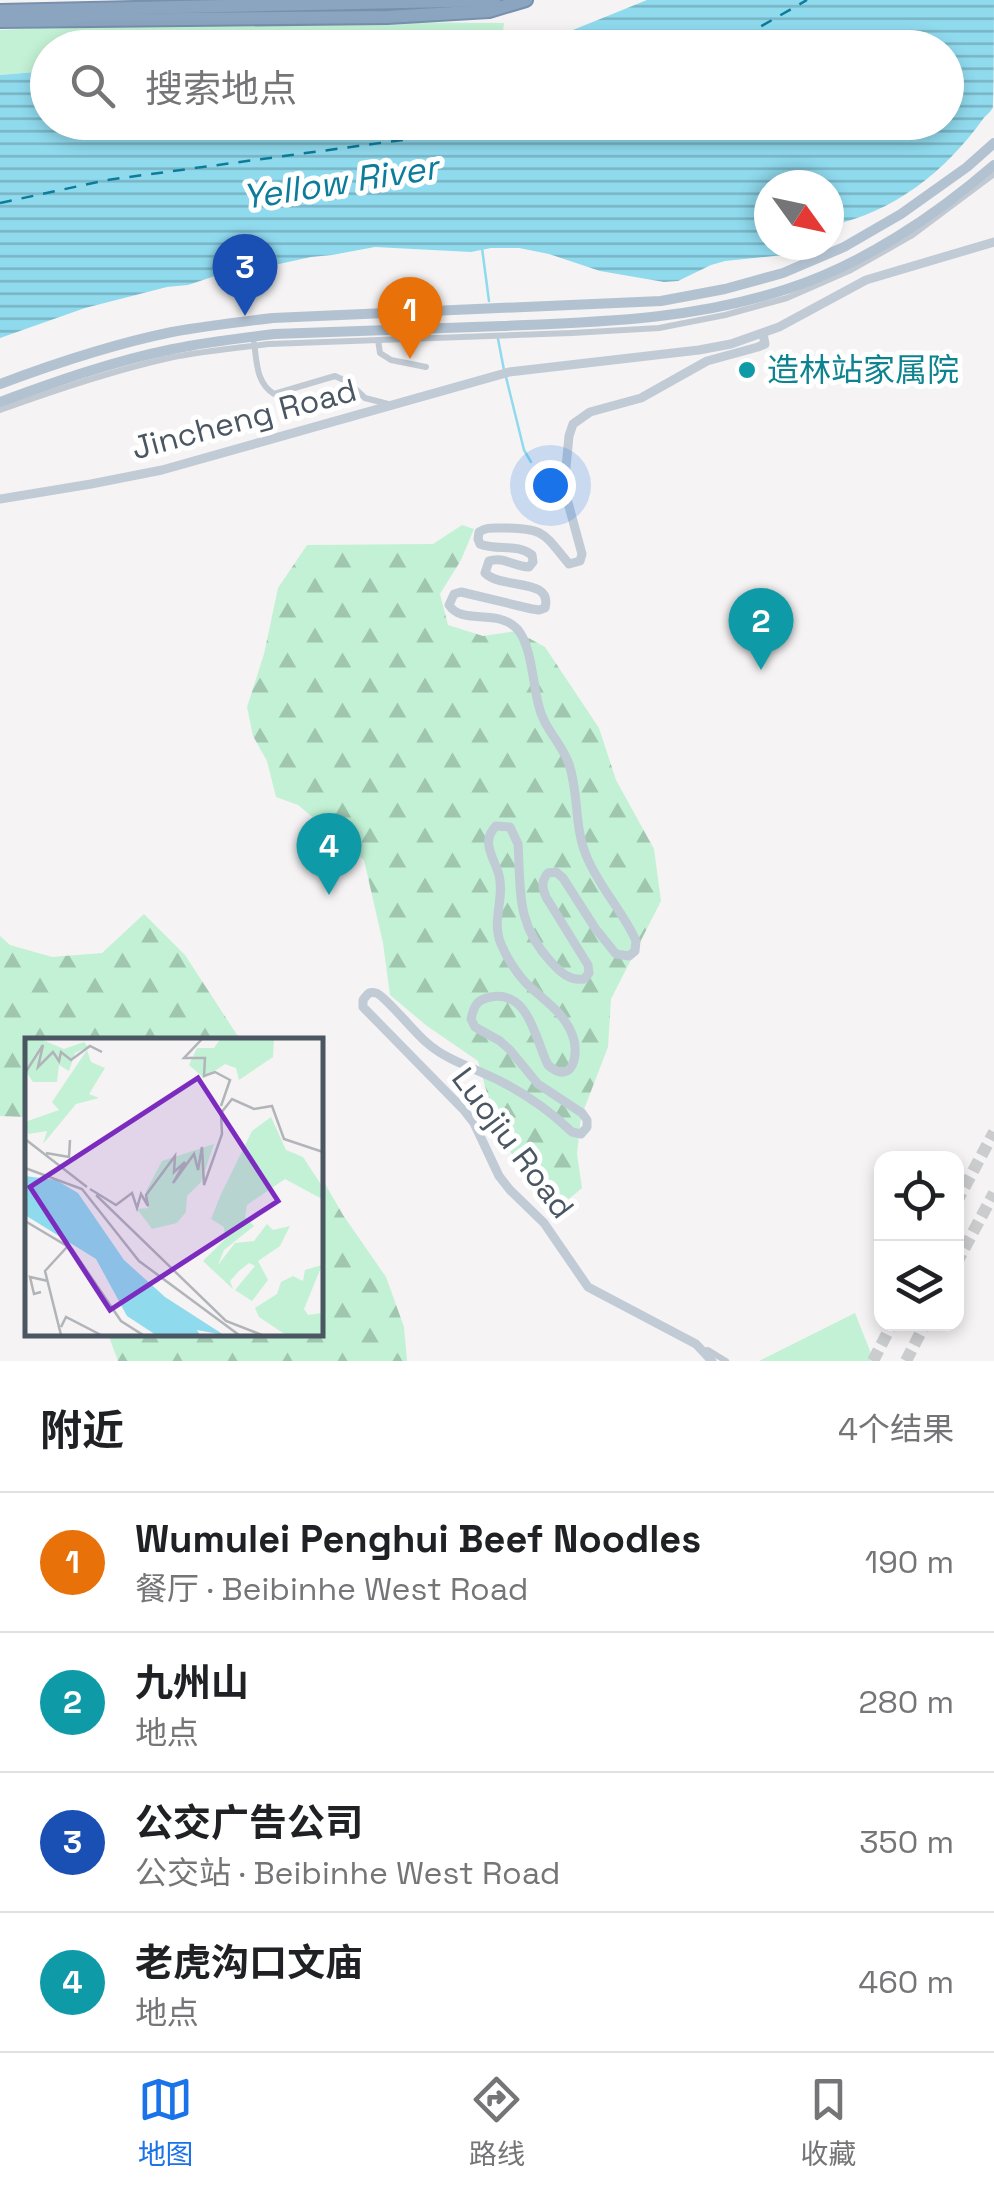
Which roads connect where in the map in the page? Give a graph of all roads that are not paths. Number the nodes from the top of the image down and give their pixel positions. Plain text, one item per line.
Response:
1 (494, 0) edge
2 (522, 0) edge
3 (0, 11) edge
4 (0, 21) edge
5 (994, 143) edge
6 (994, 165) edge
7 (994, 174) edge
8 (994, 242) edge
9 (763, 334) junction
10 (378, 340) junction
11 (254, 341) junction
12 (426, 367) dead end
13 (0, 384) edge
14 (0, 402) edge
15 (392, 405) junction
16 (0, 410) edge
17 (0, 499) edge
18 (703, 1351) junction
19 (712, 1361) edge
20 (726, 1361) edge

1 - 3 highway
2 - 4 highway
5 - 13 main road
6 - 11 main road
7 - 10 street
8 - 9 street
9 - 15 street, Jincheng Road
9 - 18 street, Luojiu Road
10 - 11 street
10 - 12 street
11 - 14 main road
11 - 15 street
11 - 16 street
15 - 17 street, Jincheng Road
18 - 19 street, Luojiu Road
18 - 20 street

